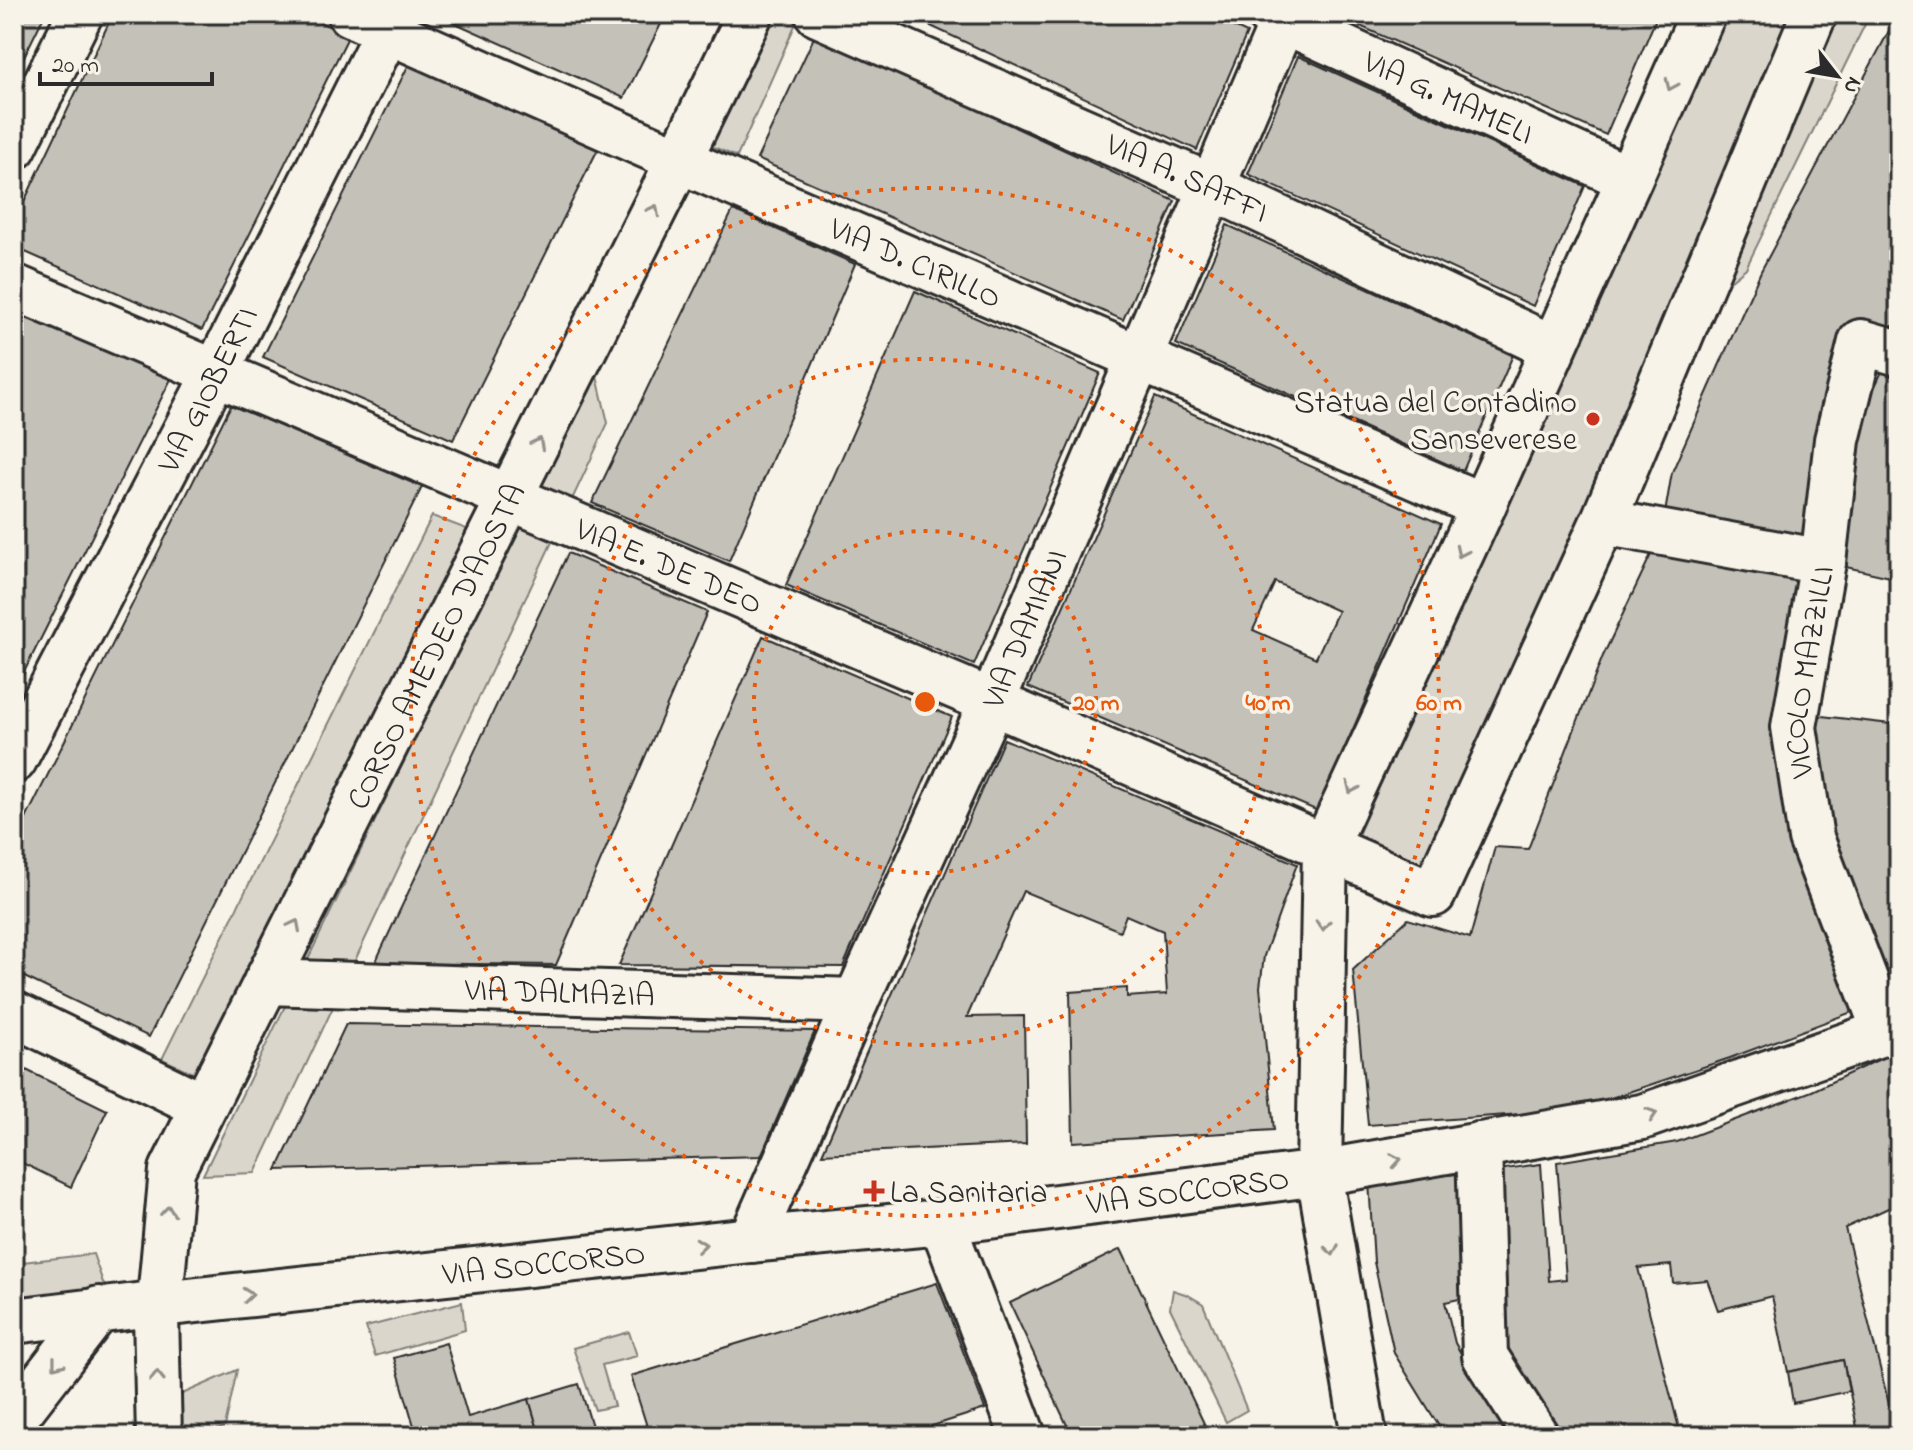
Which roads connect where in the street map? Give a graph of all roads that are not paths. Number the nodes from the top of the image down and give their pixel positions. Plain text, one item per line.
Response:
1 (80, 14) edge
2 (750, 14) edge
3 (818, 14) edge
4 (1814, 14) edge
5 (1699, 15) edge
6 (1279, 16) edge
7 (378, 20) edge
8 (14, 147) edge
9 (679, 160) junction
10 (1629, 179) junction
11 (1212, 187) junction
12 (14, 287) edge
13 (1553, 348) junction
14 (1899, 353) edge
15 (1140, 360) junction
16 (216, 372) junction
17 (509, 499) junction
18 (1483, 506) junction
19 (1603, 522) junction
20 (1823, 562) junction
21 (992, 702) junction
22 (14, 760) edge
23 (1325, 847) junction
24 (266, 982) junction
25 (856, 1001) junction
26 (14, 1014) edge
27 (1892, 1028) edge
28 (203, 1106) junction
29 (1479, 1145) junction
30 (1319, 1173) junction
31 (942, 1222) junction
32 (751, 1240) junction
33 (158, 1303) junction
34 (99, 1309) junction
35 (14, 1321) edge
36 (14, 1419) edge
37 (1011, 1432) edge
38 (159, 1436) edge
39 (1364, 1436) edge
40 (1536, 1436) edge

1 - 8 street
2 - 9 street, CORSO AMEDEO D'AOSTA
3 - 11 street, VIA A. SAFFI
4 - 19 street
5 -> 10 street
6 - 10 street, VIA G. MAMELI
6 - 11 street, VIA DAMIANI
7 - 9 street, VIA D. CIRILLO
7 - 16 street, VIA GIOBERTI
9 - 15 street, VIA D. CIRILLO
17 -> 9 street, CORSO AMEDEO D'AOSTA
10 - 13 street
11 - 13 street, VIA A. SAFFI
11 - 15 street, VIA DAMIANI
12 - 16 street, VIA E. DE DEO
13 - 18 street
14 - 20 street, VICOLO MAZZILLI
15 - 18 street, VIA D. CIRILLO
15 - 21 street, VIA DAMIANI
16 - 17 street, VIA E. DE DEO
16 - 22 street, VIA GIOBERTI
17 - 21 street, VIA E. DE DEO
24 -> 17 street, CORSO AMEDEO D'AOSTA
18 -> 23 street
19 - 20 street
19 - 23 street, VIA E. DE DEO
20 - 27 street, VICOLO MAZZILLI
21 - 23 street, VIA E. DE DEO
21 - 25 street, VIA DAMIANI
23 -> 30 street
24 - 25 street, VIA DALMAZIA
24 - 28 street, CORSO AMEDEO D'AOSTA
25 - 32 street, VIA DAMIANI
26 - 28 street
29 -> 27 street, VIA SOCCORSO
33 -> 28 street, CORSO AMEDEO D'AOSTA
30 -> 29 street, VIA SOCCORSO
29 - 40 street
30 - 31 street, VIA SOCCORSO
30 -> 39 street
31 - 32 street, VIA SOCCORSO
31 - 37 street
33 -> 32 street, VIA SOCCORSO
33 - 34 street, VIA SOCCORSO
38 -> 33 street, CORSO AMEDEO D'AOSTA
34 - 35 street, VIA SOCCORSO
34 -> 36 street

